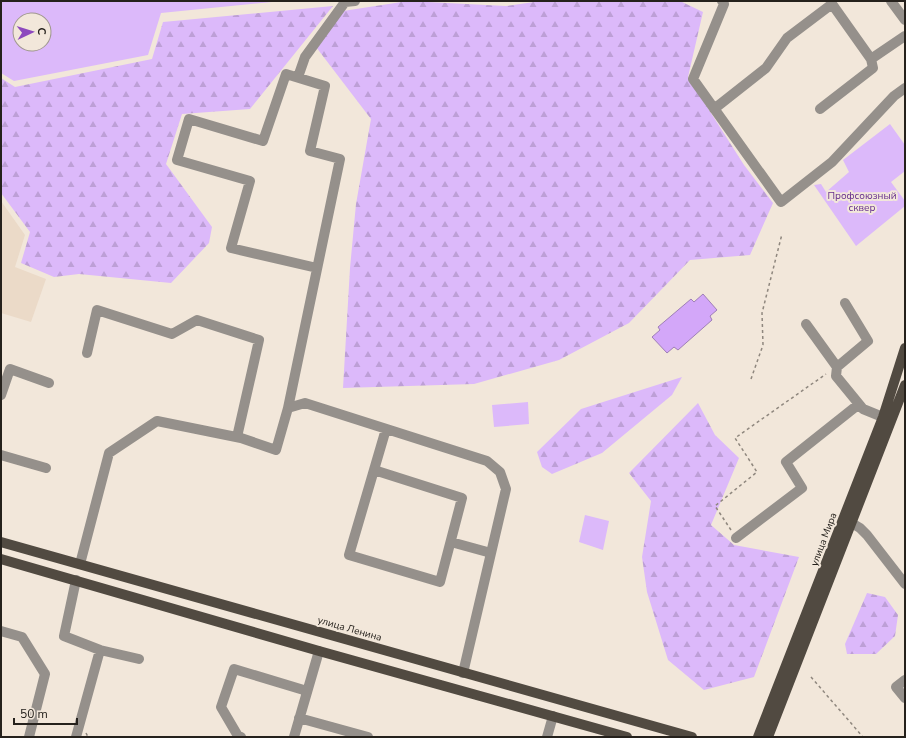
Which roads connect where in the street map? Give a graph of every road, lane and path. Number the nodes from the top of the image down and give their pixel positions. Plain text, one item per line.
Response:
1 (350, 1) edge
2 (722, 1) edge
3 (891, 1) edge
4 (838, 4) edge
5 (905, 20) edge
6 (905, 36) edge
7 (871, 58) junction
8 (298, 77) junction
9 (905, 88) edge
10 (714, 109) junction
11 (820, 109) dead end
12 (782, 234) dead end
13 (317, 268) junction
14 (844, 303) dead end
15 (806, 324) dead end
16 (905, 348) edge
17 (87, 353) dead end
18 (837, 367) junction
19 (902, 372) edge
20 (751, 378) dead end
21 (49, 383) dead end
22 (905, 385) edge
23 (1, 395) edge
24 (859, 404) junction
25 (288, 408) junction
26 (888, 419) junction
27 (386, 429) junction
28 (237, 437) junction
29 (1, 455) edge
30 (46, 468) dead end
31 (374, 470) junction
32 (848, 520) junction
33 (736, 538) joint
34 (1, 542) edge
35 (451, 542) junction
36 (491, 553) junction
37 (1, 560) edge
38 (80, 564) junction
39 (76, 580) junction
40 (905, 584) edge
41 (1, 631) edge
42 (324, 633) junction
43 (100, 650) junction
44 (319, 651) junction
45 (139, 659) dead end
46 (462, 673) junction
47 (811, 677) dead end
48 (905, 680) edge
49 (458, 690) junction
50 (307, 691) junction
51 (905, 698) edge
52 (553, 716) junction
53 (299, 718) junction
54 (336, 733) edge
55 (29, 737) edge
56 (76, 737) edge
57 (241, 737) edge
58 (294, 737) edge
59 (368, 737) edge
60 (547, 737) edge
61 (627, 737) edge
62 (692, 737) edge
63 (758, 737) edge
64 (768, 737) edge
65 (863, 737) edge

1 - 8 street
2 - 10 street
3 - 5 street
4 - 7 street
4 - 10 street
6 - 7 street
7 - 11 street
8 - 13 street
8 - 13 street
9 - 10 street
12 - 20 path
13 - 25 street
14 - 18 street
15 - 18 street
16 - 19 main road, улица Мира
17 - 28 street
18 - 24 street
18 - 33 path
19 - 26 main road, улица Мира
21 - 23 street
22 - 26 main road, улица Мира
24 - 26 street
24 - 33 street
25 - 27 street
25 - 28 street
26 - 32 main road, улица Мира
27 - 31 street
27 - 36 street
28 - 38 street
29 - 30 street
31 - 35 street
31 - 35 street
32 - 40 street
32 - 63 main road, улица Мира
32 - 64 main road, улица Мира
34 - 38 main road, улица Ленина
35 - 36 street
36 - 46 street
37 - 39 main road
38 - 39 main road
38 - 42 main road, улица Ленина
39 - 43 street
39 - 44 main road
41 - 55 street
42 - 44 main road
42 - 46 main road, улица Ленина
43 - 45 street
43 - 56 street
44 - 49 main road
44 - 50 street
46 - 49 main road
46 - 62 main road, улица Ленина
47 - 65 path
48 - 51 street
49 - 52 main road
50 - 53 street
50 - 57 street
52 - 60 street
52 - 61 main road
53 - 54 street
53 - 58 street
54 - 59 street

